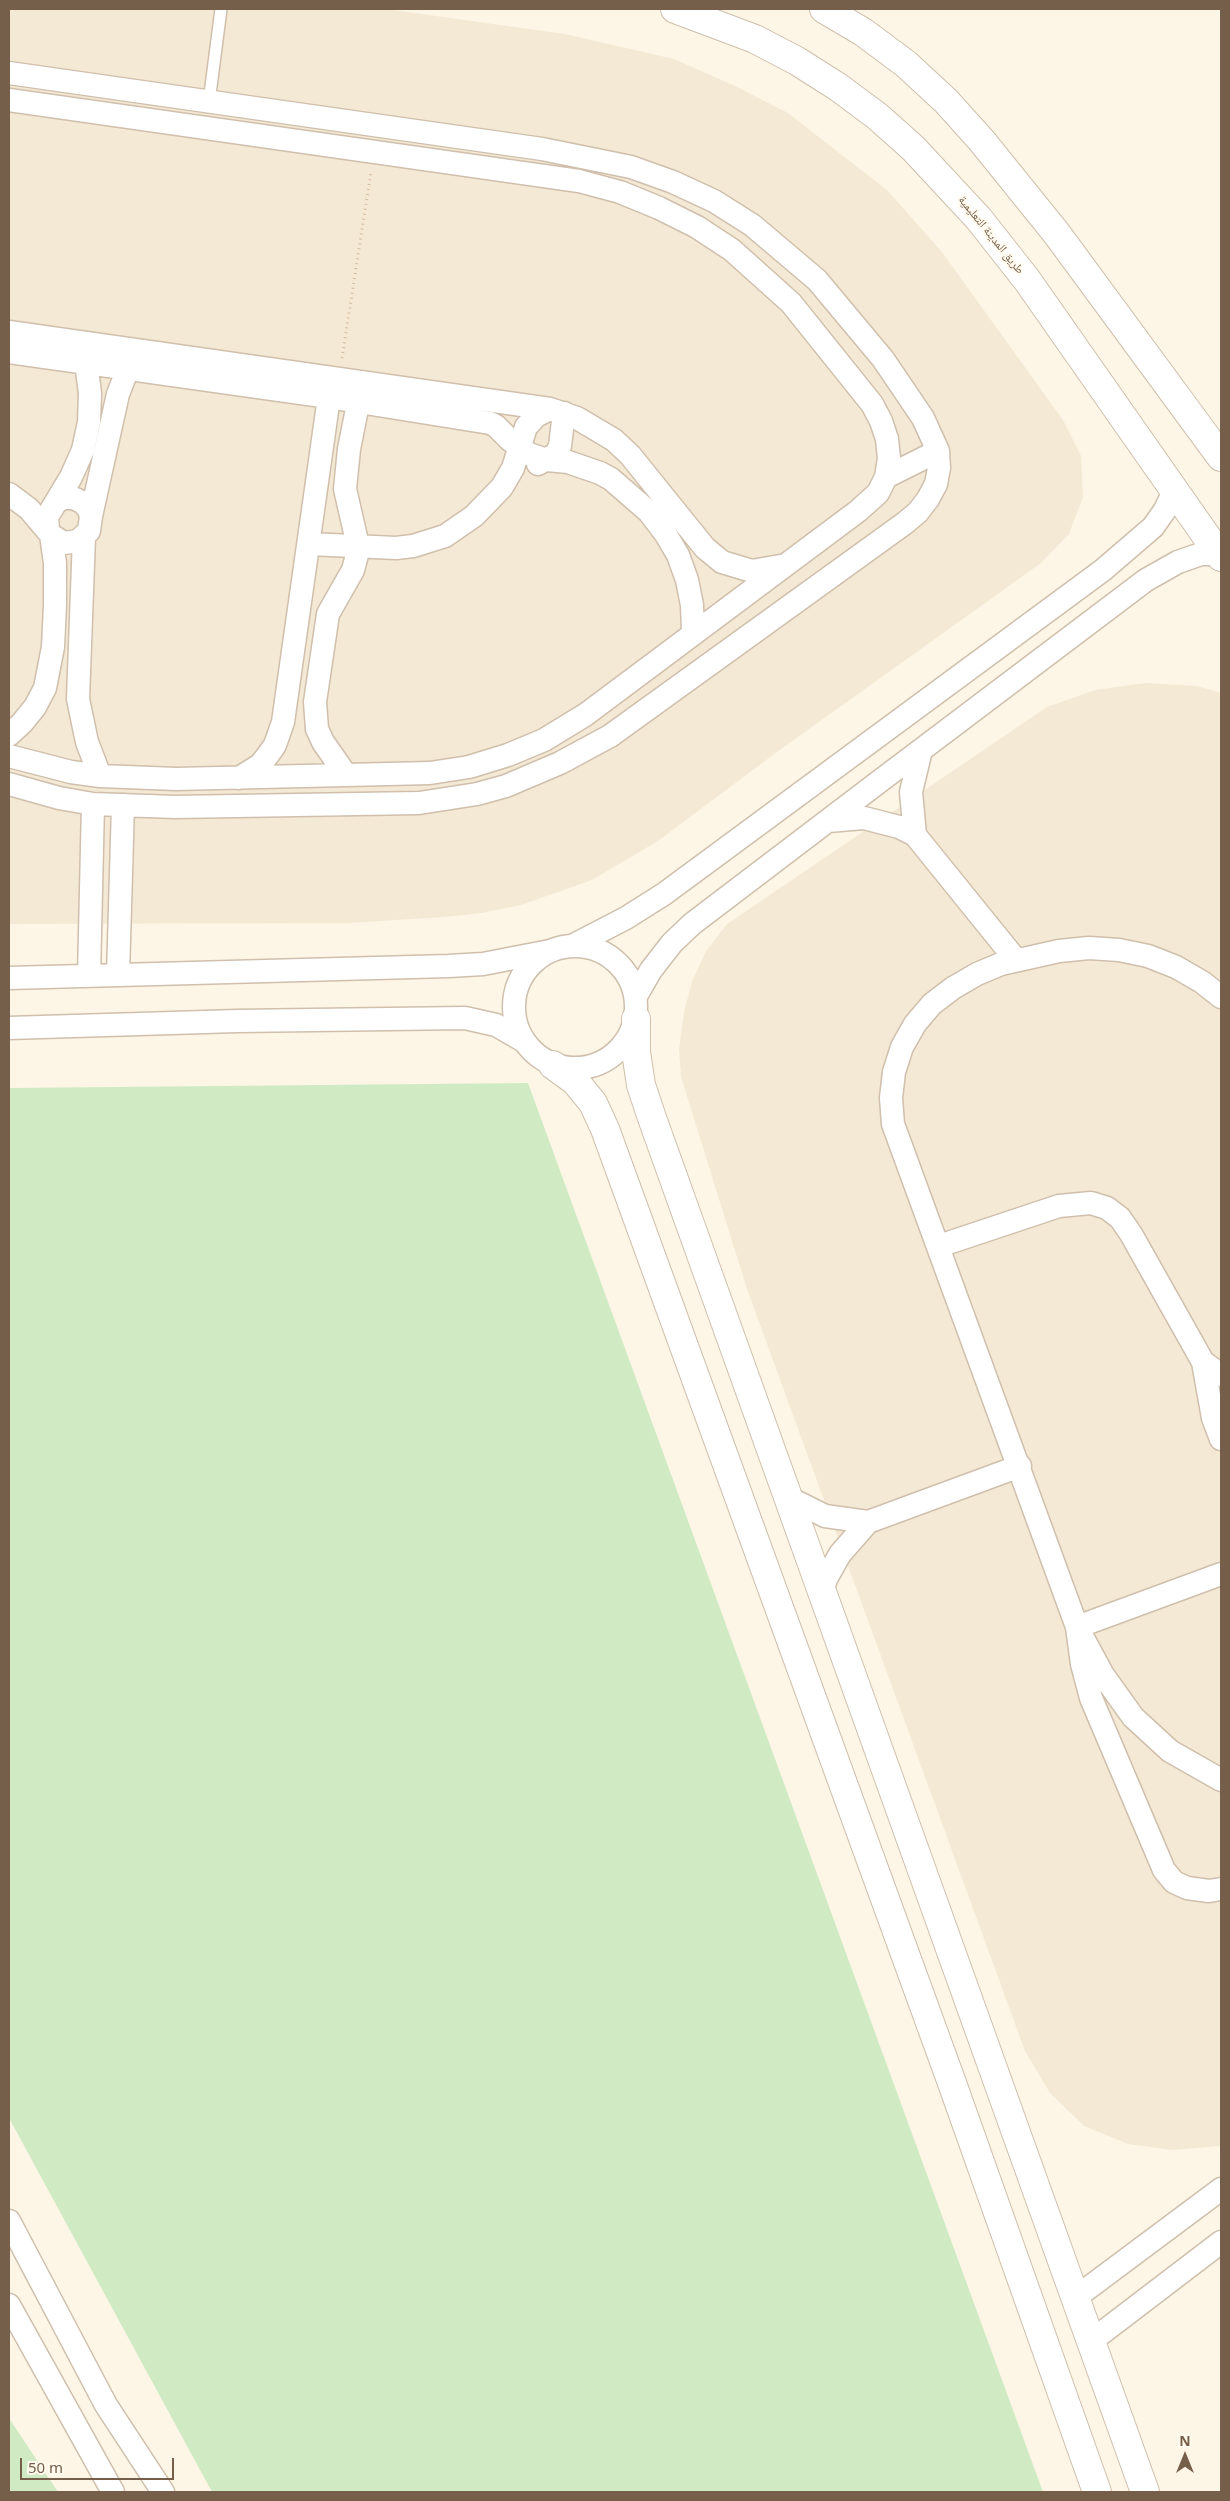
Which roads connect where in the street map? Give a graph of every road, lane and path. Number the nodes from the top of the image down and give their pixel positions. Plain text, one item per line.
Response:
1 (221, 9) edge
2 (675, 9) edge
3 (824, 9) edge
4 (9, 73) edge
5 (9, 100) edge
6 (209, 102) junction
7 (280, 112) junction
8 (276, 140) junction
9 (374, 151) junction
10 (817, 280) junction
11 (791, 303) junction
12 (9, 332) edge
13 (77, 341) junction
14 (9, 352) edge
15 (131, 360) junction
16 (86, 364) junction
17 (333, 384) junction
18 (361, 392) junction
19 (557, 411) junction
20 (520, 448) junction
21 (938, 451) junction
22 (1221, 457) edge
23 (548, 460) junction
24 (886, 477) junction
25 (502, 487) junction
26 (1174, 491) junction
27 (9, 494) edge
28 (56, 502) junction
29 (88, 527) junction
30 (50, 532) junction
31 (309, 544) junction
32 (357, 547) junction
33 (1220, 555) edge
34 (784, 565) junction
35 (693, 633) junction
36 (9, 734) edge
37 (544, 740) junction
38 (921, 750) junction
39 (9, 756) edge
40 (560, 763) junction
41 (346, 775) junction
42 (100, 776) junction
43 (240, 778) junction
44 (176, 780) junction
45 (9, 784) edge
46 (93, 804) junction
47 (123, 805) junction
48 (175, 807) junction
49 (828, 821) junction
50 (916, 835) junction
51 (572, 946) junction
52 (550, 951) junction
53 (1016, 960) junction
54 (118, 975) junction
55 (89, 976) junction
56 (9, 978) edge
57 (1221, 997) edge
58 (636, 1008) junction
59 (9, 1028) edge
60 (522, 1040) junction
61 (553, 1065) junction
62 (938, 1246) junction
63 (1203, 1362) junction
64 (1221, 1375) edge
65 (1221, 1439) edge
66 (1020, 1466) junction
67 (787, 1497) junction
68 (868, 1522) junction
69 (1221, 1574) edge
70 (822, 1592) junction
71 (1077, 1627) junction
72 (1221, 1780) edge
73 (1221, 1889) edge
74 (1221, 2189) edge
75 (9, 2221) edge
76 (1221, 2242) edge
77 (1075, 2298) junction
78 (9, 2305) edge
79 (1090, 2342) junction
80 (113, 2492) edge
81 (163, 2492) edge
82 (1097, 2492) edge
83 (1145, 2492) edge

1 - 6 lane
2 - 26 street, طريق المدينة التعليمية
3 - 22 street
4 - 6 street
5 - 8 street
6 - 7 street
7 - 8 street
7 - 10 street
8 - 9 street
9 - 11 street
9 - 17 path
10 - 11 street
10 - 21 street
11 - 24 street
12 - 13 street
13 - 15 street
13 - 16 street
14 - 16 street
15 - 16 street
15 - 17 street
15 - 29 street
16 - 28 street
17 - 18 street
17 - 31 street
18 - 19 street
18 - 20 street
18 - 32 street
19 - 20 street
19 - 23 street
19 - 34 street
20 - 23 street
20 - 25 street
21 - 24 street
21 - 40 street
23 - 25 street
23 - 35 street
24 - 34 street
25 - 32 street
26 - 33 street, طريق المدينة التعليمية
26 - 51 street
27 - 30 street
28 - 29 street
28 - 30 street
29 - 30 street
29 - 42 street
30 - 36 street
31 - 32 street
31 - 43 street
32 - 41 street
33 - 38 street
34 - 35 street
35 - 37 street
37 - 40 street
37 - 41 street
38 - 49 street
38 - 50 street
39 - 42 street
40 - 48 street
41 - 43 street
42 - 44 street
43 - 44 street
44 - 48 street
45 - 46 street
46 - 47 street
46 - 55 street
47 - 48 street
47 - 54 street
49 - 50 street
49 - 58 street
50 - 53 street
51 - 52 street
51 - 58 street
52 - 54 street
52 - 60 street
53 - 57 street
53 - 62 street
54 - 55 street
55 - 56 street
58 - 61 street
58 - 67 street
59 - 60 street
60 - 61 street
61 - 82 street
62 - 63 street
62 - 66 street
63 - 64 street
63 - 65 street
66 - 68 street
66 - 71 street
67 - 68 street
67 - 70 street
68 - 70 street
69 - 71 street
70 - 77 street
71 - 72 street
71 - 73 street
74 - 77 street
75 - 81 street
76 - 79 street
77 - 79 street
78 - 80 street
79 - 83 street

